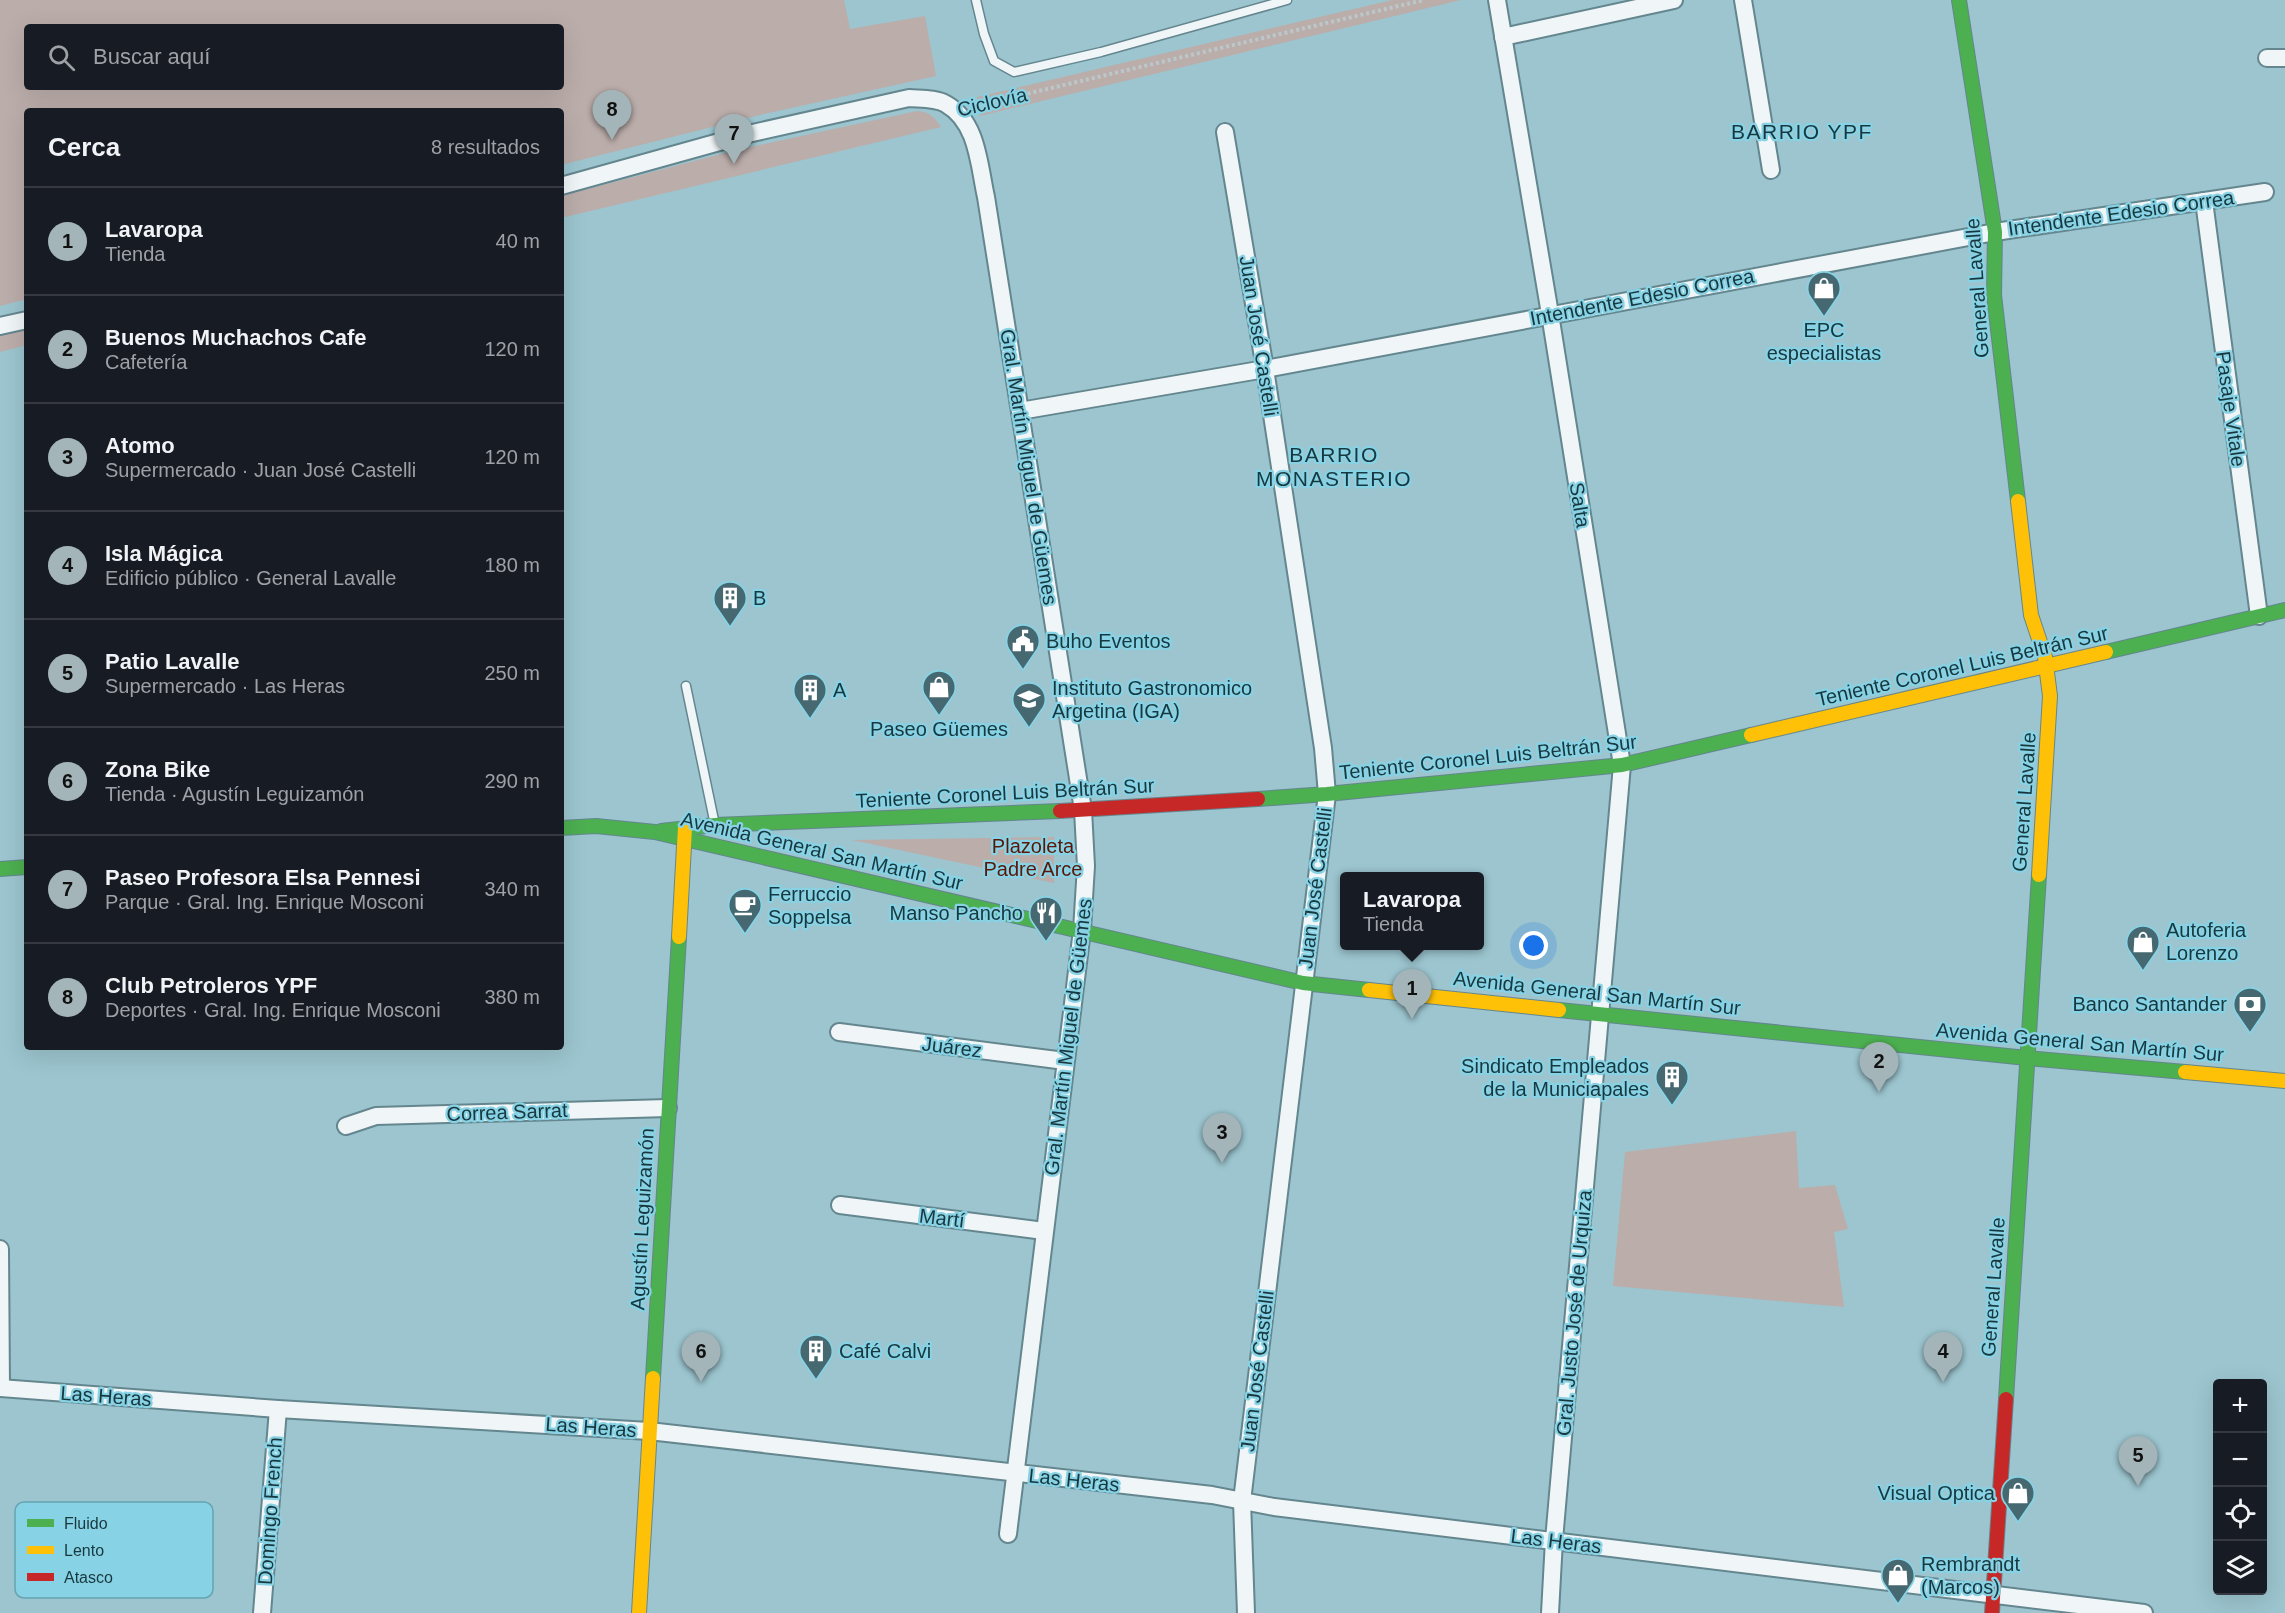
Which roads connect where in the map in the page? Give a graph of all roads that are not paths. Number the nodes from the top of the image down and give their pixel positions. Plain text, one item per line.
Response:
1 (976, 0) edge
2 (1287, 0) edge
3 (1497, 0) edge
4 (1674, 0) edge
5 (1743, 0) edge
6 (1959, 0) edge
7 (1503, 37) junction
8 (2267, 58) dead end
9 (2285, 58) edge
10 (1225, 132) dead end
11 (1771, 170) dead end
12 (564, 185) edge
13 (2265, 192) dead end
14 (2204, 201) junction
15 (1995, 232) junction
16 (1550, 314) junction
17 (24, 321) edge
18 (0, 326) edge
19 (1265, 369) junction
20 (1020, 411) junction
21 (2285, 610) edge
22 (2259, 616) junction
23 (2046, 667) junction
24 (686, 686) dead end
25 (1622, 765) junction
26 (1327, 795) junction
27 (1083, 810) junction
28 (715, 825) junction
29 (564, 828) edge
30 (685, 834) junction
31 (24, 867) edge
32 (0, 869) edge
33 (1082, 930) junction
34 (1303, 982) junction
35 (1601, 1013) junction
36 (839, 1032) dead end
37 (2027, 1058) junction
38 (1065, 1061) junction
39 (2285, 1081) edge
40 (668, 1108) junction
41 (346, 1126) dead end
42 (840, 1205) dead end
43 (1044, 1231) junction
44 (0, 1249) edge
45 (1, 1388) edge
46 (278, 1410) junction
47 (650, 1431) junction
48 (1015, 1473) junction
49 (1242, 1501) junction
50 (1008, 1534) dead end
51 (1554, 1540) junction
52 (1993, 1594) junction
53 (262, 1613) edge
54 (639, 1613) edge
55 (1246, 1613) edge
56 (1550, 1613) edge
57 (1992, 1613) edge
58 (2144, 1613) edge

1 - 2 lane
3 - 7 street, Salta
4 - 7 street
5 - 11 street
6 - 15 street, General Lavalle
7 - 16 street, Salta
8 - 9 street
10 - 19 street, Juan José Castelli
12 - 20 street, Gral. Martín Miguel de Güemes
13 - 14 street, Intendente Edesio Correa
14 - 15 street, Intendente Edesio Correa
14 - 22 street, Pasaje Vitale
15 - 16 street, Intendente Edesio Correa
15 - 23 street, General Lavalle
16 - 19 street, Intendente Edesio Correa
16 - 25 street, Salta
17 - 18 street
19 - 20 street, Intendente Edesio Correa
19 - 26 street, Juan José Castelli
20 - 27 street, Gral. Martín Miguel de Güemes
21 - 22 street, Teniente Coronel Luis Beltrán Sur
22 - 23 street, Teniente Coronel Luis Beltrán Sur
23 - 25 street, Teniente Coronel Luis Beltrán Sur
23 - 37 street, General Lavalle
24 - 28 lane
25 - 26 street, Teniente Coronel Luis Beltrán Sur
25 - 35 street, Salta
26 - 27 street, Teniente Coronel Luis Beltrán Sur
26 - 34 street, Juan José Castelli
27 - 28 street, Teniente Coronel Luis Beltrán Sur
27 - 33 street, Gral. Martín Miguel de Güemes
28 - 30 street, Teniente Coronel Luis Beltrán Sur
29 - 30 street, Avenida General San Martín Sur
30 - 33 street, Avenida General San Martín Sur
30 - 40 street, Agustín Leguizamón
31 - 32 street
33 - 34 street, Avenida General San Martín Sur
33 - 38 street, Gral. Martín Miguel de Güemes
34 - 35 street, Avenida General San Martín Sur
34 - 49 street, Juan José Castelli
35 - 37 street, Avenida General San Martín Sur
35 - 51 street, Gral. Justo José de Urquiza
36 - 38 street, Juárez
37 - 39 street, Avenida General San Martín Sur
37 - 52 street, General Lavalle
38 - 43 street, Gral. Martín Miguel de Güemes
40 - 41 street, Correa Sarrat
40 - 47 street, Agustín Leguizamón
42 - 43 street, Martí
43 - 48 street, Gral. Martín Miguel de Güemes
44 - 45 street
45 - 46 street, Las Heras
46 - 47 street, Las Heras
46 - 53 street, Domingo French
47 - 48 street, Las Heras
47 - 54 street, Agustín Leguizamón
48 - 49 street, Las Heras
48 - 50 street, Gral. Martín Miguel de Güemes
49 - 51 street, Las Heras
49 - 55 street, Juan José Castelli
51 - 52 street, Las Heras
51 - 56 street, Gral. Justo José de Urquiza
52 - 57 street, General Lavalle
52 - 58 street, Las Heras

